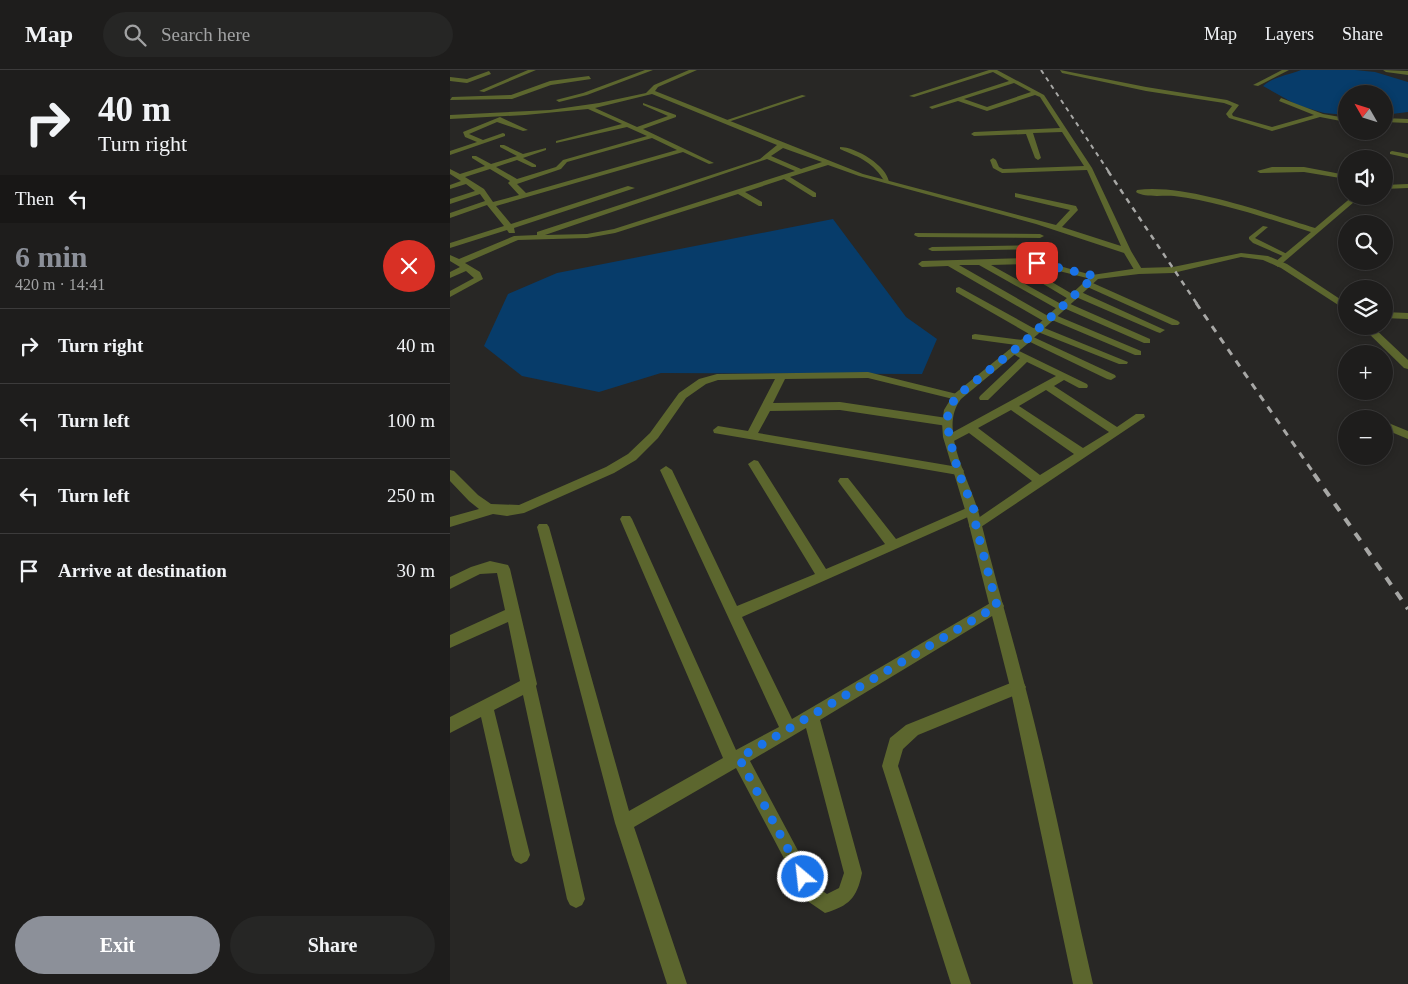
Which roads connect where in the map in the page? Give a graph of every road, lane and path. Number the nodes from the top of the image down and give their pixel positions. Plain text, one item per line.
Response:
1 (533, 70) edge
2 (593, 70) edge
3 (650, 70) edge
4 (694, 70) edge
5 (993, 70) edge
6 (1286, 70) edge
7 (1386, 70) edge
8 (1062, 71) edge
9 (488, 73) dead end
10 (1408, 73) edge
11 (589, 78) junction
12 (450, 79) edge
13 (1015, 81) junction
14 (1256, 84) dead end
15 (482, 91) dead end
16 (593, 91) junction
17 (652, 92) junction
18 (1037, 92) junction
19 (804, 96) dead end
20 (912, 96) dead end
21 (452, 99) dead end
22 (958, 99) junction
23 (559, 100) dead end
24 (1282, 100) dead end
25 (645, 104) dead end
26 (587, 106) junction
27 (932, 108) dead end
28 (450, 110) edge
29 (548, 112) junction
30 (513, 114) junction
31 (1319, 115) junction
32 (450, 117) edge
33 (1338, 119) edge
34 (497, 120) junction
35 (1393, 120) edge
36 (726, 121) junction
37 (1408, 121) edge
38 (627, 124) junction
39 (637, 129) junction
40 (525, 130) dead end
41 (1064, 130) junction
42 (1029, 132) junction
43 (974, 134) dead end
44 (503, 136) dead end
45 (583, 136) junction
46 (653, 136) junction
47 (589, 141) dead end
48 (483, 142) junction
49 (558, 142) dead end
50 (782, 145) junction
51 (502, 146) dead end
52 (842, 148) dead end
53 (544, 149) dead end
54 (684, 150) junction
55 (450, 153) edge
56 (1393, 153) edge
57 (1408, 156) edge
58 (474, 157) dead end
59 (520, 157) junction
60 (768, 157) junction
61 (1038, 158) dead end
62 (993, 160) dead end
63 (711, 163) dead end
64 (827, 163) junction
65 (491, 166) junction
66 (534, 166) dead end
67 (1089, 168) junction
68 (800, 171) junction
69 (1260, 171) dead end
70 (453, 175) edge
71 (1338, 175) edge
72 (784, 176) junction
73 (515, 181) junction
74 (887, 181) junction
75 (466, 182) junction
76 (1393, 186) edge
77 (1408, 186) edge
78 (450, 188) edge
79 (631, 188) dead end
80 (481, 191) junction
81 (739, 191) junction
82 (1140, 192) dead end
83 (1018, 195) dead end
84 (524, 196) junction
85 (813, 196) dead end
86 (450, 202) edge
87 (490, 203) junction
88 (759, 204) dead end
89 (574, 205) junction
90 (1347, 205) edge
91 (450, 216) edge
92 (588, 218) junction
93 (1039, 222) junction
94 (508, 226) junction
95 (1264, 227) dead end
96 (1056, 228) junction
97 (1316, 231) junction
98 (918, 234) dead end
99 (1040, 236) junction
100 (531, 237) junction
101 (517, 238) junction
102 (450, 246) edge
103 (1038, 247) junction
104 (932, 248) dead end
105 (1127, 251) junction
106 (450, 257) edge
107 (1283, 260) junction
108 (980, 262) junction
109 (949, 263) junction
110 (1037, 263) junction
111 (922, 264) dead end
112 (463, 265) junction
113 (1138, 270) junction
114 (1032, 274) dead end
115 (450, 275) edge
116 (1091, 280) junction
117 (959, 290) dead end
118 (450, 294) edge
119 (1338, 301) edge
120 (1393, 316) edge
121 (1408, 316) edge
122 (1050, 318) junction
123 (1174, 323) dead end
124 (1160, 330) dead end
125 (1375, 335) edge
126 (975, 337) dead end
127 (1147, 341) dead end
128 (1013, 351) junction
129 (1138, 352) dead end
130 (1026, 358) junction
131 (1123, 362) dead end
132 (1408, 366) edge
133 (782, 376) junction
134 (1064, 376) junction
135 (1112, 377) dead end
136 (1047, 386) junction
137 (1083, 386) dead end
138 (957, 396) junction
139 (984, 398) dead end
140 (1012, 406) junction
141 (766, 407) junction
142 (1140, 418) dead end
143 (947, 422) junction
144 (971, 429) junction
145 (1393, 429) edge
146 (718, 430) dead end
147 (1117, 432) junction
148 (1408, 435) edge
149 (751, 436) junction
150 (950, 440) junction
151 (1083, 454) junction
152 (754, 464) dead end
153 (666, 470) dead end
154 (958, 471) junction
155 (450, 474) edge
156 (844, 481) dead end
157 (1040, 481) junction
158 (490, 510) junction
159 (974, 510) junction
160 (626, 519) dead end
161 (450, 522) edge
162 (976, 526) junction
163 (543, 527) dead end
164 (894, 546) junction
165 (823, 576) junction
166 (450, 583) edge
167 (997, 606) junction
168 (512, 614) junction
169 (734, 614) junction
170 (450, 642) edge
171 (530, 684) junction
172 (1018, 687) junction
173 (486, 707) junction
174 (811, 716) junction
175 (450, 725) edge
176 (788, 730) junction
177 (736, 759) junction
178 (624, 823) junction
179 (520, 855) dead end
180 (576, 899) dead end
181 (677, 984) edge
182 (961, 984) edge
183 (1083, 984) edge

1 - 15 street
2 - 11 street
3 - 16 street
4 - 17 street
5 - 13 street
5 - 20 street
6 - 14 street
7 - 10 street
8 - 31 street
9 - 12 street
11 - 16 street
11 - 21 street
13 - 18 street
13 - 22 street
16 - 23 street
17 - 26 street
17 - 36 street
18 - 22 street
18 - 41 street
19 - 36 lane
22 - 27 street
24 - 31 street
25 - 39 street
26 - 29 street
26 - 38 street
28 - 29 street
29 - 30 street
30 - 32 street
30 - 34 street
31 - 33 street
34 - 40 street
34 - 48 street
35 - 37 street
36 - 50 street
38 - 39 street
38 - 45 street
39 - 46 street
41 - 42 street
41 - 67 street
42 - 43 street
42 - 61 street
44 - 48 street
45 - 47 street
45 - 49 street
46 - 54 street
46 - 73 street
48 - 55 street
50 - 60 street
50 - 64 street
51 - 59 street
52 - 74 lane
53 - 59 street
54 - 63 street
54 - 84 street
56 - 57 street
58 - 65 street
59 - 65 street
59 - 66 street
60 - 68 street
60 - 92 street
62 - 67 street
64 - 68 street
64 - 74 street
65 - 70 street
65 - 73 street
67 - 105 street
68 - 72 street
69 - 71 street
70 - 75 street
72 - 81 street
72 - 85 street
73 - 84 street
74 - 93 street
75 - 78 street
75 - 80 street
76 - 77 street
79 - 89 street
80 - 86 street
80 - 87 street
81 - 88 street
81 - 100 street
82 - 97 street
83 - 96 street
84 - 87 street
87 - 91 street
87 - 94 street
89 - 92 street
89 - 94 street
90 - 97 street
92 - 100 street
93 - 96 street
93 - 99 street
94 - 101 street
94 - 102 street
95 - 107 lane
96 - 105 street
97 - 107 street
98 - 99 street
99 - 103 street
100 - 101 street
101 - 112 street
103 - 104 street
103 - 110 street
105 - 113 street
106 - 112 street
107 - 113 street
107 - 119 street
108 - 109 street
108 - 110 street
108 - 122 street
109 - 111 street
109 - 122 street
110 - 116 street
112 - 115 street
112 - 118 street
113 - 116 street
114 - 122 street
116 - 122 street
116 - 123 street
117 - 122 street
120 - 121 street
122 - 124 street
122 - 126 street
122 - 127 street
122 - 128 street
122 - 129 street
122 - 131 street
122 - 135 street
125 - 132 street
128 - 130 street
128 - 138 street
130 - 134 street
130 - 139 street
133 - 138 street
133 - 141 street
133 - 158 street
134 - 136 street
134 - 137 street
136 - 140 street
136 - 147 street
138 - 143 street
140 - 144 street
140 - 151 street
141 - 143 street
141 - 149 street
142 - 147 street
143 - 150 street
144 - 150 street
144 - 157 street
145 - 148 street
146 - 149 street
147 - 151 street
149 - 154 street
150 - 154 street
151 - 157 street
152 - 165 street
153 - 169 street
154 - 159 street
155 - 158 street
156 - 164 street
157 - 162 street
158 - 161 street
159 - 162 street
159 - 164 street
160 - 177 street
162 - 167 street
163 - 178 street
164 - 165 street
165 - 169 street
166 - 168 street
167 - 172 street
167 - 174 street
168 - 170 street
168 - 171 street
169 - 176 street
171 - 173 street
171 - 180 street
172 - 182 street
172 - 183 street
173 - 175 street
173 - 179 street
174 - 176 street
174 - 177 street
176 - 177 street
177 - 178 street
178 - 181 street

